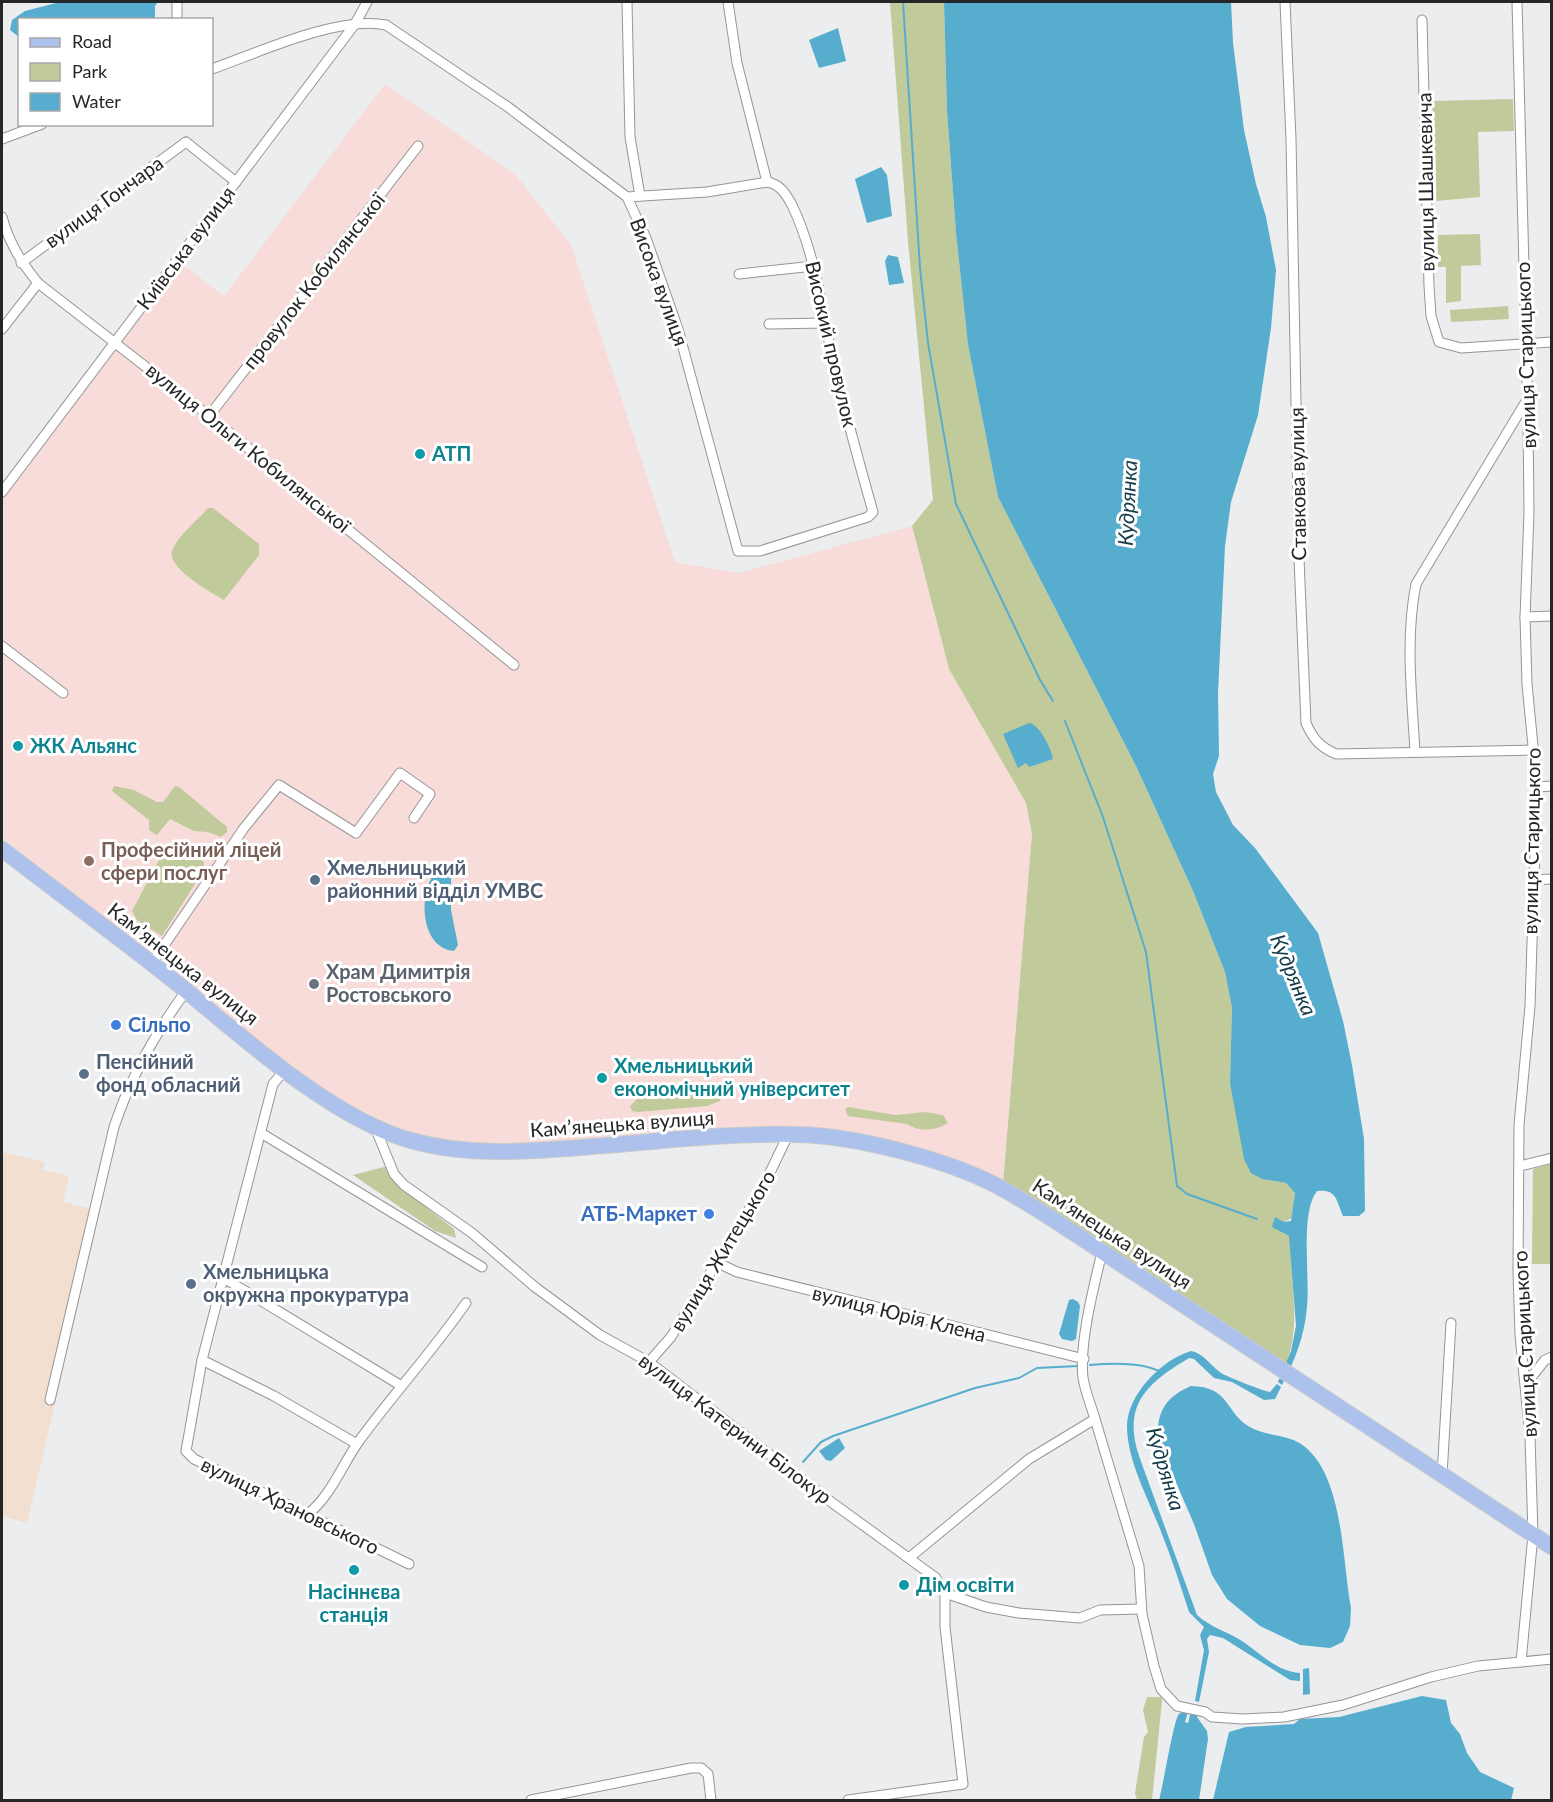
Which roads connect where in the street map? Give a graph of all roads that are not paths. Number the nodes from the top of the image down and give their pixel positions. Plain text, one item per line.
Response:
1 (177, 2) edge
2 (367, 2) edge
3 (627, 2) edge
4 (728, 2) edge
5 (1285, 2) edge
6 (1517, 2) edge
7 (177, 18) edge
8 (1422, 20) dead end
9 (355, 24) junction
10 (213, 69) edge
11 (37, 126) edge
12 (2, 139) edge
13 (418, 146) dead end
14 (236, 182) junction
15 (767, 182) junction
16 (640, 196) junction
17 (627, 197) junction
18 (2, 217) edge
19 (4, 239) edge
20 (21, 263) junction
21 (814, 266) junction
22 (740, 274) dead end
23 (38, 283) junction
24 (826, 323) junction
25 (769, 324) dead end
26 (2, 329) edge
27 (116, 342) junction
28 (1551, 342) edge
29 (1526, 343) junction
30 (1528, 398) junction
31 (208, 416) junction
32 (1515, 418) junction
33 (1528, 419) junction
34 (2, 492) edge
35 (737, 544) joint
36 (1551, 616) edge
37 (1525, 617) junction
38 (2, 646) edge
39 (514, 665) dead end
40 (63, 693) dead end
41 (1535, 750) junction
42 (1415, 752) junction
43 (1551, 786) edge
44 (1537, 787) junction
45 (414, 818) dead end
46 (2, 849) edge
47 (1551, 879) edge
48 (1533, 880) junction
49 (152, 963) junction
50 (186, 991) junction
51 (285, 1070) junction
52 (375, 1127) junction
53 (261, 1134) junction
54 (788, 1135) junction
55 (1551, 1158) edge
56 (1520, 1166) junction
57 (1102, 1252) junction
58 (716, 1262) junction
59 (482, 1267) dead end
60 (222, 1277) junction
61 (466, 1303) dead end
62 (1451, 1323) dead end
63 (1551, 1357) edge
64 (1083, 1359) junction
65 (202, 1360) junction
66 (649, 1362) junction
67 (1526, 1384) junction
68 (400, 1385) junction
69 (50, 1400) dead end
70 (1095, 1419) junction
71 (357, 1444) junction
72 (1442, 1475) junction
73 (307, 1515) junction
74 (1533, 1535) junction
75 (1551, 1547) edge
76 (909, 1558) junction
77 (409, 1564) dead end
78 (945, 1593) junction
79 (1141, 1609) junction
80 (1551, 1659) edge
81 (1521, 1662) junction
82 (531, 1800) edge
83 (711, 1800) edge
84 (848, 1800) edge

1 - 7 street
2 - 9 street, Київська вулиця
3 - 16 street
4 - 15 street
5 - 42 street, Ставкова вулиця
6 - 29 street, вулиця Старицького
8 - 29 street, вулиця Шашкевича
9 - 10 street, Висока вулиця
9 - 14 street, Київська вулиця
9 - 17 street, Висока вулиця
11 - 12 street
13 - 31 street, провулок Кобилянської
14 - 20 street, вулиця Гончара
14 - 27 street, Київська вулиця
15 - 16 street
15 - 21 street, Високий провулок
16 - 17 street
17 - 35 street, Висока вулиця
18 - 19 street, вулиця Ольги Кобилянської
19 - 20 street, вулиця Ольги Кобилянської
20 - 23 street, вулиця Ольги Кобилянської
21 - 22 street
21 - 24 street, Високий провулок
23 - 26 street
23 - 27 street, вулиця Ольги Кобилянської
24 - 25 street
24 - 35 street, Високий провулок
27 - 31 street, вулиця Ольги Кобилянської
27 - 34 street, Київська вулиця
28 - 29 street
29 - 30 street, вулиця Старицького
30 - 32 street
30 - 33 street, вулиця Старицького
31 - 39 street, вулиця Ольги Кобилянської
32 - 33 street
32 - 42 street
33 - 37 street, вулиця Старицького
36 - 37 street
37 - 41 street, вулиця Старицького
38 - 40 street
41 - 42 street, Ставкова вулиця
41 - 44 street, вулиця Старицького
43 - 44 street
44 - 48 street, вулиця Старицького
45 - 49 street
46 - 49 main road, Камʼянецька вулиця
47 - 48 street
48 - 56 street, вулиця Старицького
49 - 50 main road, Камʼянецька вулиця
50 - 51 main road, Камʼянецька вулиця
50 - 69 street
51 - 52 main road, Камʼянецька вулиця
51 - 53 street
52 - 54 main road, Камʼянецька вулиця
52 - 66 street, вулиця Катерини Білокур
53 - 59 street
53 - 60 street
54 - 57 main road, Камʼянецька вулиця
54 - 58 street, вулиця Житецького
55 - 56 street
56 - 67 street, вулиця Старицького
57 - 64 street
57 - 72 main road, Камʼянецька вулиця
58 - 64 street, вулиця Юрія Клена
58 - 66 street, вулиця Житецького
60 - 65 street
60 - 68 street
61 - 68 street
62 - 72 street
63 - 67 street
64 - 70 street
65 - 71 street
65 - 73 street, вулиця Храновського
66 - 76 street, вулиця Катерини Білокур
67 - 74 street, вулиця Старицького
68 - 71 street
70 - 76 street
70 - 79 street
71 - 73 street
72 - 74 main road, Камʼянецька вулиця
73 - 77 street, вулиця Храновського
74 - 75 main road, Камʼянецька вулиця
74 - 81 street, вулиця Старицького
76 - 78 street, вулиця Катерини Білокур
78 - 79 street
78 - 84 street
79 - 81 street
80 - 81 street
82 - 83 street

